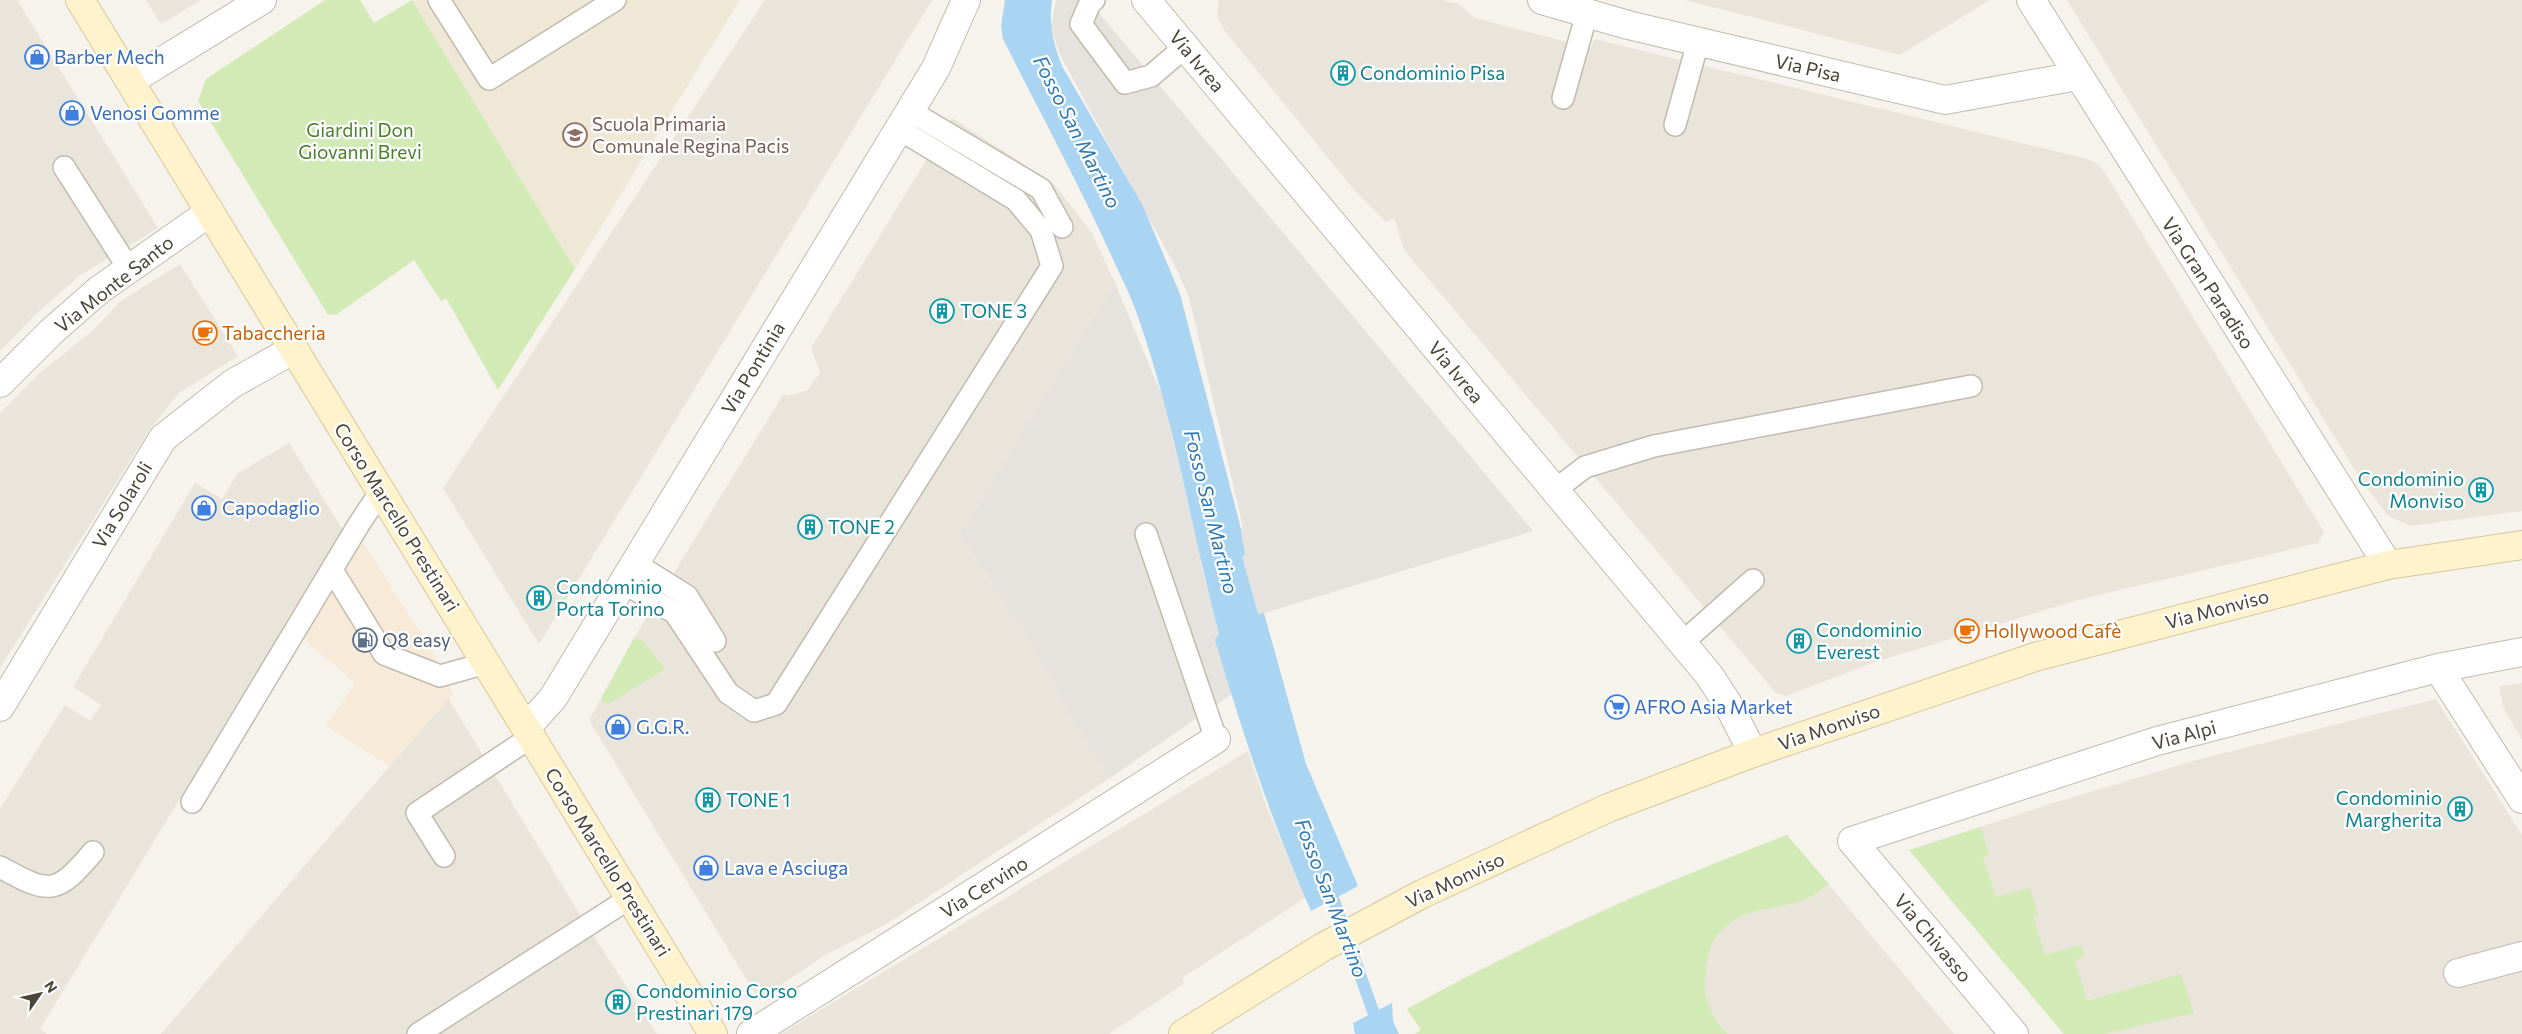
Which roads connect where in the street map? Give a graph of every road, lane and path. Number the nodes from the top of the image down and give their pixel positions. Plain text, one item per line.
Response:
1 (80, 0) edge
2 (262, 0) edge
3 (439, 0) edge
4 (616, 0) edge
5 (966, 0) edge
6 (1094, 0) edge
7 (1146, 0) edge
8 (1542, 0) edge
9 (2031, 0) edge
10 (1586, 13) junction
11 (1698, 42) junction
12 (1185, 48) junction
13 (2077, 76) junction
14 (130, 81) junction
15 (1563, 98) dead end
16 (905, 120) junction
17 (1675, 125) dead end
18 (64, 166) dead end
19 (210, 212) junction
20 (1062, 227) dead end
21 (129, 269) junction
22 (294, 349) junction
23 (0, 383) edge
24 (1971, 386) dead end
25 (1554, 490) junction
26 (381, 491) junction
27 (1146, 534) dead end
28 (2522, 545) edge
29 (2388, 565) junction
30 (332, 570) junction
31 (628, 573) junction
32 (1753, 580) dead end
33 (715, 641) dead end
34 (1682, 643) junction
35 (2522, 652) edge
36 (486, 663) junction
37 (2438, 668) junction
38 (0, 707) edge
39 (529, 733) junction
40 (1216, 739) joint
41 (1753, 753) junction
42 (2522, 800) edge
43 (192, 802) dead end
44 (1852, 841) joint
45 (94, 852) dead end
46 (444, 856) dead end
47 (0, 867) edge
48 (630, 898) junction
49 (2522, 956) edge
50 (2458, 973) dead end
51 (2006, 1031) edge
52 (418, 1034) edge
53 (713, 1034) edge
54 (752, 1034) edge
55 (1183, 1034) edge

1 - 14 street, Corso Marcello Prestinari
2 - 14 street
3 - 4 lane
5 - 16 street, Via Pontinia
6 - 12 lane
7 - 12 street, Via Ivrea
8 - 10 street, Via Pisa
9 - 13 street, Via Gran Paradiso
10 - 11 street, Via Pisa
10 - 15 lane
11 - 13 street, Via Pisa
11 - 17 lane
12 - 25 street, Via Ivrea
13 - 29 street, Via Gran Paradiso
14 - 19 street, Corso Marcello Prestinari
16 - 20 lane
16 - 31 street, Via Pontinia
16 - 31 lane
18 - 21 lane
19 - 21 street, Via Monte Santo
19 - 22 street, Corso Marcello Prestinari
21 - 23 street, Via Monte Santo
22 - 26 street, Corso Marcello Prestinari
22 - 38 street, Via Solaroli
24 - 25 lane
25 - 34 street, Via Ivrea
26 - 30 lane
26 - 36 street, Corso Marcello Prestinari
27 - 40 lane
28 - 29 street, Via Monviso
29 - 41 street, Via Monviso
30 - 36 lane
30 - 43 lane
31 - 33 lane
31 - 39 street, Via Pontinia
32 - 34 lane
34 - 41 street, Via Ivrea
35 - 37 street, Via Alpi
36 - 39 street, Corso Marcello Prestinari
37 - 42 street
37 - 44 street, Via Alpi
39 - 46 lane
39 - 48 street, Corso Marcello Prestinari
40 - 54 street, Via Cervino
41 - 55 street, Via Monviso
44 - 51 street, Via Chivasso
45 - 47 lane
48 - 52 lane
48 - 53 street, Corso Marcello Prestinari
49 - 50 street

